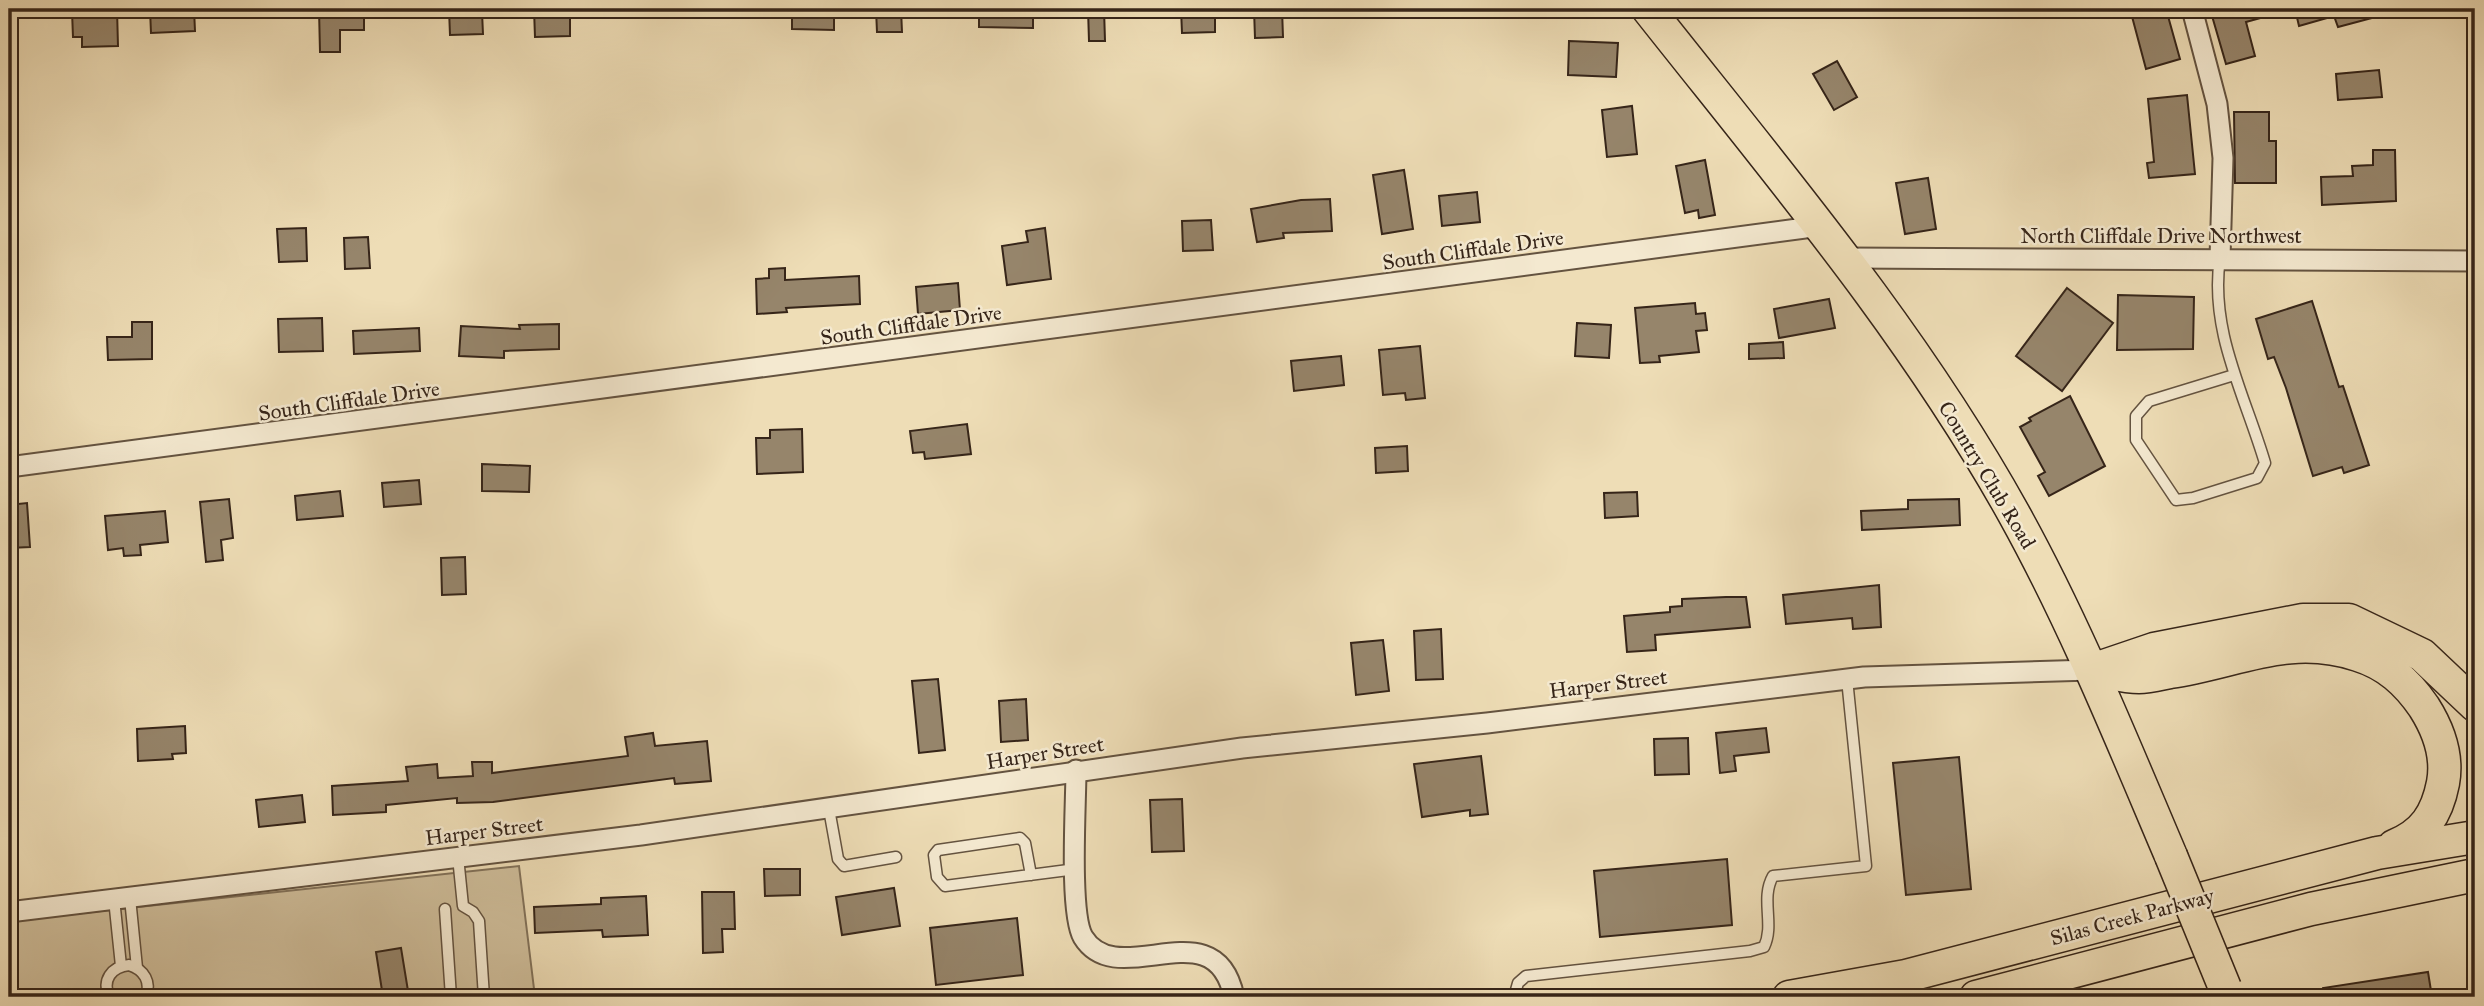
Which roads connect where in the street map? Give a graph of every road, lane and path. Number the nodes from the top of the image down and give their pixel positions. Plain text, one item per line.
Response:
1 (1647, 9) edge
2 (2192, 9) edge
3 (1820, 226) junction
4 (1846, 258) junction
5 (2220, 258) junction
6 (2475, 261) edge
7 (2234, 375) junction
8 (9, 467) edge
9 (2091, 670) junction
10 (1847, 679) junction
11 (2475, 705) edge
12 (1076, 770) junction
13 (829, 809) junction
14 (2475, 836) edge
15 (2376, 853) junction
16 (458, 857) junction
17 (896, 857) dead end
18 (1076, 869) junction
19 (1031, 875) junction
20 (2475, 875) edge
21 (122, 898) junction
22 (445, 909) dead end
23 (9, 912) edge
24 (121, 966) junction
25 (137, 968) junction
26 (2227, 993) edge
27 (108, 997) edge
28 (146, 997) edge
29 (451, 997) edge
30 (484, 997) edge
31 (1234, 997) edge
32 (1514, 997) edge
33 (1789, 997) edge
34 (1976, 997) edge

1 - 3 main road, Country Club Road
2 - 5 street
3 - 4 main road, Country Club Road
3 - 8 street, South Cliffdale Drive
4 - 5 street, North Cliffdale Drive Northwest
4 - 9 main road, Country Club Road
5 - 6 street, North Cliffdale Drive Northwest
5 - 7 lane
7 - 7 lane
9 - 10 street, Harper Street
9 - 11 main road
9 - 15 main road
9 - 26 main road, Country Club Road, bridge
10 - 12 street, Harper Street
10 - 32 lane
12 - 13 street, Harper Street
12 - 18 street
13 - 16 street, Harper Street
13 - 17 lane
14 - 15 main road, Silas Creek Parkway
15 - 33 main road, Silas Creek Parkway
16 - 21 street, Harper Street
16 - 30 lane
18 - 19 lane
18 - 31 street
19 - 19 lane
20 - 34 main road, Silas Creek Parkway
21 - 23 street, Harper Street
21 - 24 lane
21 - 25 lane
22 - 29 lane
24 - 25 lane
24 - 27 lane
25 - 28 lane

